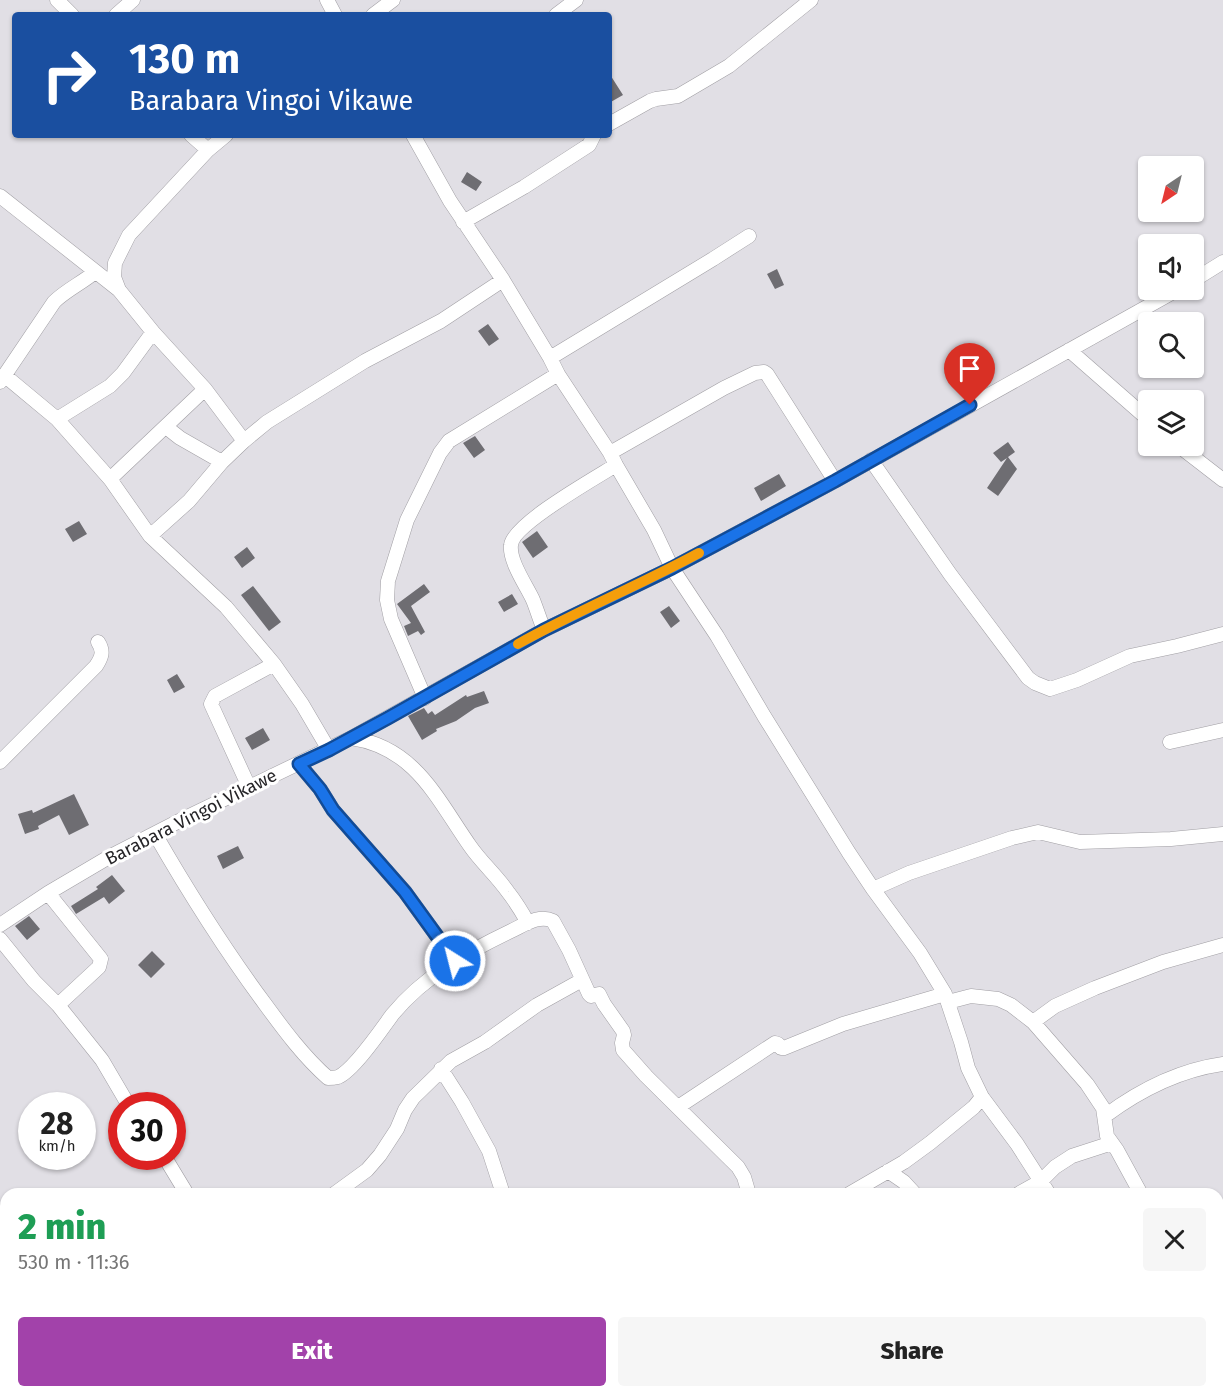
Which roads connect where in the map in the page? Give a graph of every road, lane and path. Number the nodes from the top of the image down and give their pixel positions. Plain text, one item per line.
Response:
1 (57, 0) edge
2 (133, 0) edge
3 (393, 0) edge
4 (576, 0) edge
5 (811, 0) edge
6 (69, 12) edge
7 (119, 12) edge
8 (377, 12) edge
9 (560, 12) edge
10 (612, 122) edge
11 (194, 138) edge
12 (222, 138) edge
13 (415, 138) edge
14 (592, 138) edge
15 (208, 150) junction
16 (0, 196) edge
17 (463, 222) junction
18 (748, 236) dead end
19 (1223, 262) edge
20 (95, 272) junction
21 (1204, 274) edge
22 (503, 280) junction
23 (119, 290) junction
24 (1159, 300) edge
25 (153, 332) junction
26 (1069, 350) junction
27 (550, 358) junction
28 (558, 374) junction
29 (2, 378) edge
30 (205, 389) junction
31 (1138, 410) edge
32 (57, 419) junction
33 (166, 427) junction
34 (244, 441) junction
35 (1192, 456) edge
36 (613, 459) junction
37 (872, 460) junction
38 (222, 462) junction
39 (110, 479) junction
40 (1223, 480) edge
41 (835, 481) junction
42 (150, 536) junction
43 (672, 568) junction
44 (544, 630) junction
45 (1223, 633) edge
46 (98, 642) dead end
47 (274, 664) junction
48 (424, 698) junction
49 (1223, 730) edge
50 (351, 738) junction
51 (1170, 742) dead end
52 (329, 750) junction
53 (0, 762) edge
54 (299, 764) junction
55 (249, 787) junction
56 (155, 834) junction
57 (1223, 834) edge
58 (873, 889) junction
59 (48, 893) junction
60 (1, 922) edge
61 (528, 923) junction
62 (0, 939) edge
63 (1223, 945) edge
64 (455, 961) junction
65 (582, 980) junction
66 (947, 998) junction
67 (58, 1005) junction
68 (1033, 1022) junction
69 (1223, 1064) edge
70 (441, 1069) junction
71 (121, 1092) edge
72 (982, 1097) junction
73 (678, 1107) junction
74 (1105, 1116) junction
75 (1112, 1143) junction
76 (172, 1170) edge
77 (888, 1171) junction
78 (1041, 1180) junction
79 (183, 1188) edge
80 (342, 1188) edge
81 (501, 1188) edge
82 (747, 1188) edge
83 (859, 1188) edge
84 (910, 1188) edge
85 (1028, 1188) edge
86 (1046, 1188) edge
87 (1138, 1188) edge

1 - 6 street
2 - 7 street
3 - 8 street
4 - 9 street
5 - 10 street
11 - 15 street
12 - 15 street
13 - 17 street
14 - 17 street
15 - 23 street
16 - 20 street
17 - 22 street
18 - 27 street
19 - 21 street
20 - 23 street
20 - 29 street
22 - 27 street
22 - 34 street
23 - 25 street
24 - 26 street, Barabara Vingoi Vikawe
25 - 30 street
25 - 32 street
26 - 31 street
26 - 37 street, Barabara Vingoi Vikawe
27 - 28 street
28 - 36 street
28 - 48 street
29 - 32 street
30 - 33 street
30 - 34 street
32 - 39 street
33 - 38 street
33 - 39 street
34 - 38 street
35 - 40 street
36 - 41 street
36 - 43 street
36 - 44 street
37 - 41 street, Barabara Vingoi Vikawe
37 - 45 street
38 - 42 street
39 - 42 street
41 - 43 street, Barabara Vingoi Vikawe
42 - 47 street
43 - 44 street, Barabara Vingoi Vikawe
43 - 58 street
44 - 48 street, Barabara Vingoi Vikawe
46 - 53 street
47 - 52 street
47 - 55 street
48 - 50 street, Barabara Vingoi Vikawe
49 - 51 street
50 - 52 street, Barabara Vingoi Vikawe
50 - 61 street
52 - 54 street, Barabara Vingoi Vikawe
54 - 55 street, Barabara Vingoi Vikawe
54 - 64 street
55 - 56 street, Barabara Vingoi Vikawe
56 - 59 street, Barabara Vingoi Vikawe
56 - 64 street
57 - 58 street
58 - 66 street
59 - 60 street, Barabara Vingoi Vikawe
59 - 67 street
61 - 64 street
61 - 65 street
62 - 67 street
63 - 68 street
65 - 70 street
65 - 73 street
66 - 68 street
66 - 72 street
66 - 73 street
67 - 71 street
68 - 74 street
69 - 74 street
70 - 80 street
70 - 81 street
72 - 77 street
72 - 78 street
73 - 82 street
74 - 75 street
75 - 78 street
75 - 87 street
76 - 79 street
77 - 83 street
77 - 84 street
78 - 85 street
78 - 86 street

